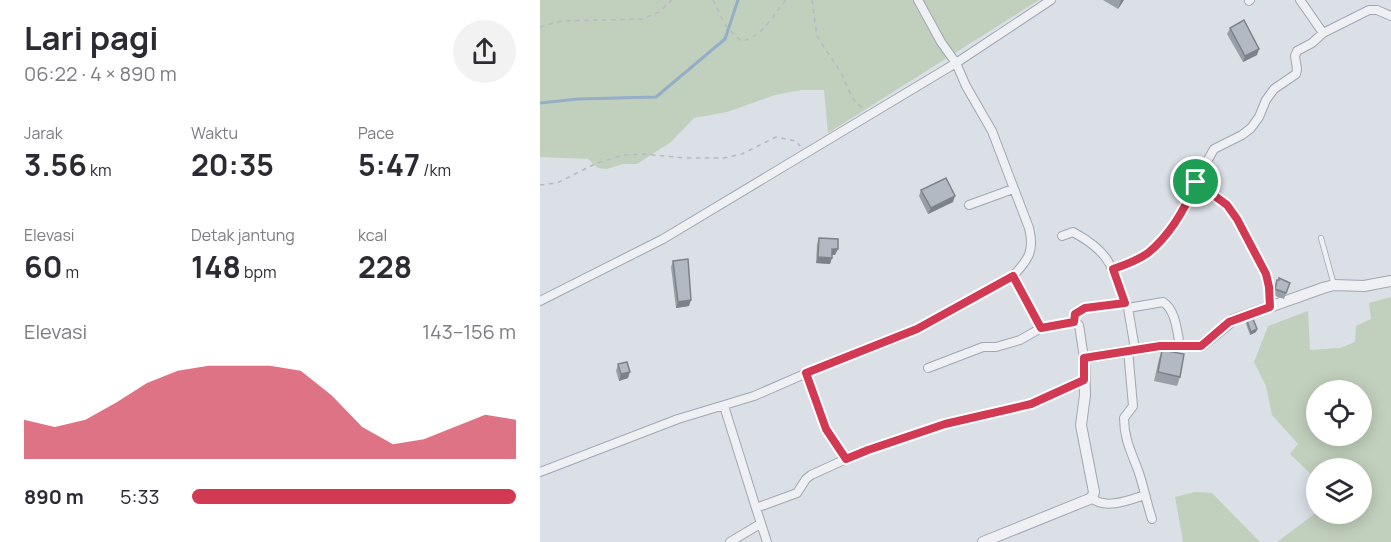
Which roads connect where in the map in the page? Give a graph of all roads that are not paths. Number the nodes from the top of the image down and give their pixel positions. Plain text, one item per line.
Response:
1 (918, 0) edge
2 (1052, 0) edge
3 (1300, 0) edge
4 (1391, 16) edge
5 (1323, 33) junction
6 (956, 63) junction
7 (1196, 182) junction
8 (1013, 189) junction
9 (969, 205) dead end
10 (1062, 236) dead end
11 (1321, 238) dead end
12 (1113, 269) junction
13 (1013, 276) junction
14 (1391, 281) edge
15 (1334, 285) junction
16 (540, 300) edge
17 (1127, 305) junction
18 (1270, 307) junction
19 (1074, 322) junction
20 (1041, 328) junction
21 (1180, 346) junction
22 (1131, 350) junction
23 (1084, 358) junction
24 (928, 368) dead end
25 (806, 373) junction
26 (1084, 380) junction
27 (724, 406) junction
28 (846, 459) junction
29 (540, 472) edge
30 (1145, 495) junction
31 (1092, 498) junction
32 (756, 508) junction
33 (1152, 519) dead end
34 (760, 524) junction
35 (730, 542) edge
36 (767, 542) edge
37 (983, 542) edge

1 - 6 street
2 - 6 street
3 - 5 street
4 - 5 street
5 - 7 street
6 - 8 street
6 - 16 street
7 - 12 street
7 - 18 street
8 - 9 street
8 - 13 street
10 - 12 street
11 - 15 lane
12 - 17 street
13 - 20 street
13 - 25 street
14 - 15 street
15 - 18 street
17 - 19 street
17 - 21 street
17 - 22 street
18 - 21 street
19 - 20 street
19 - 23 street
20 - 24 street
21 - 22 street
22 - 23 street
22 - 30 street
23 - 26 street
25 - 27 street
25 - 28 street
26 - 28 street
26 - 31 street
27 - 29 street
27 - 32 street
28 - 32 street
30 - 31 street
30 - 33 street
31 - 37 street
32 - 34 street
34 - 35 street
34 - 36 street

